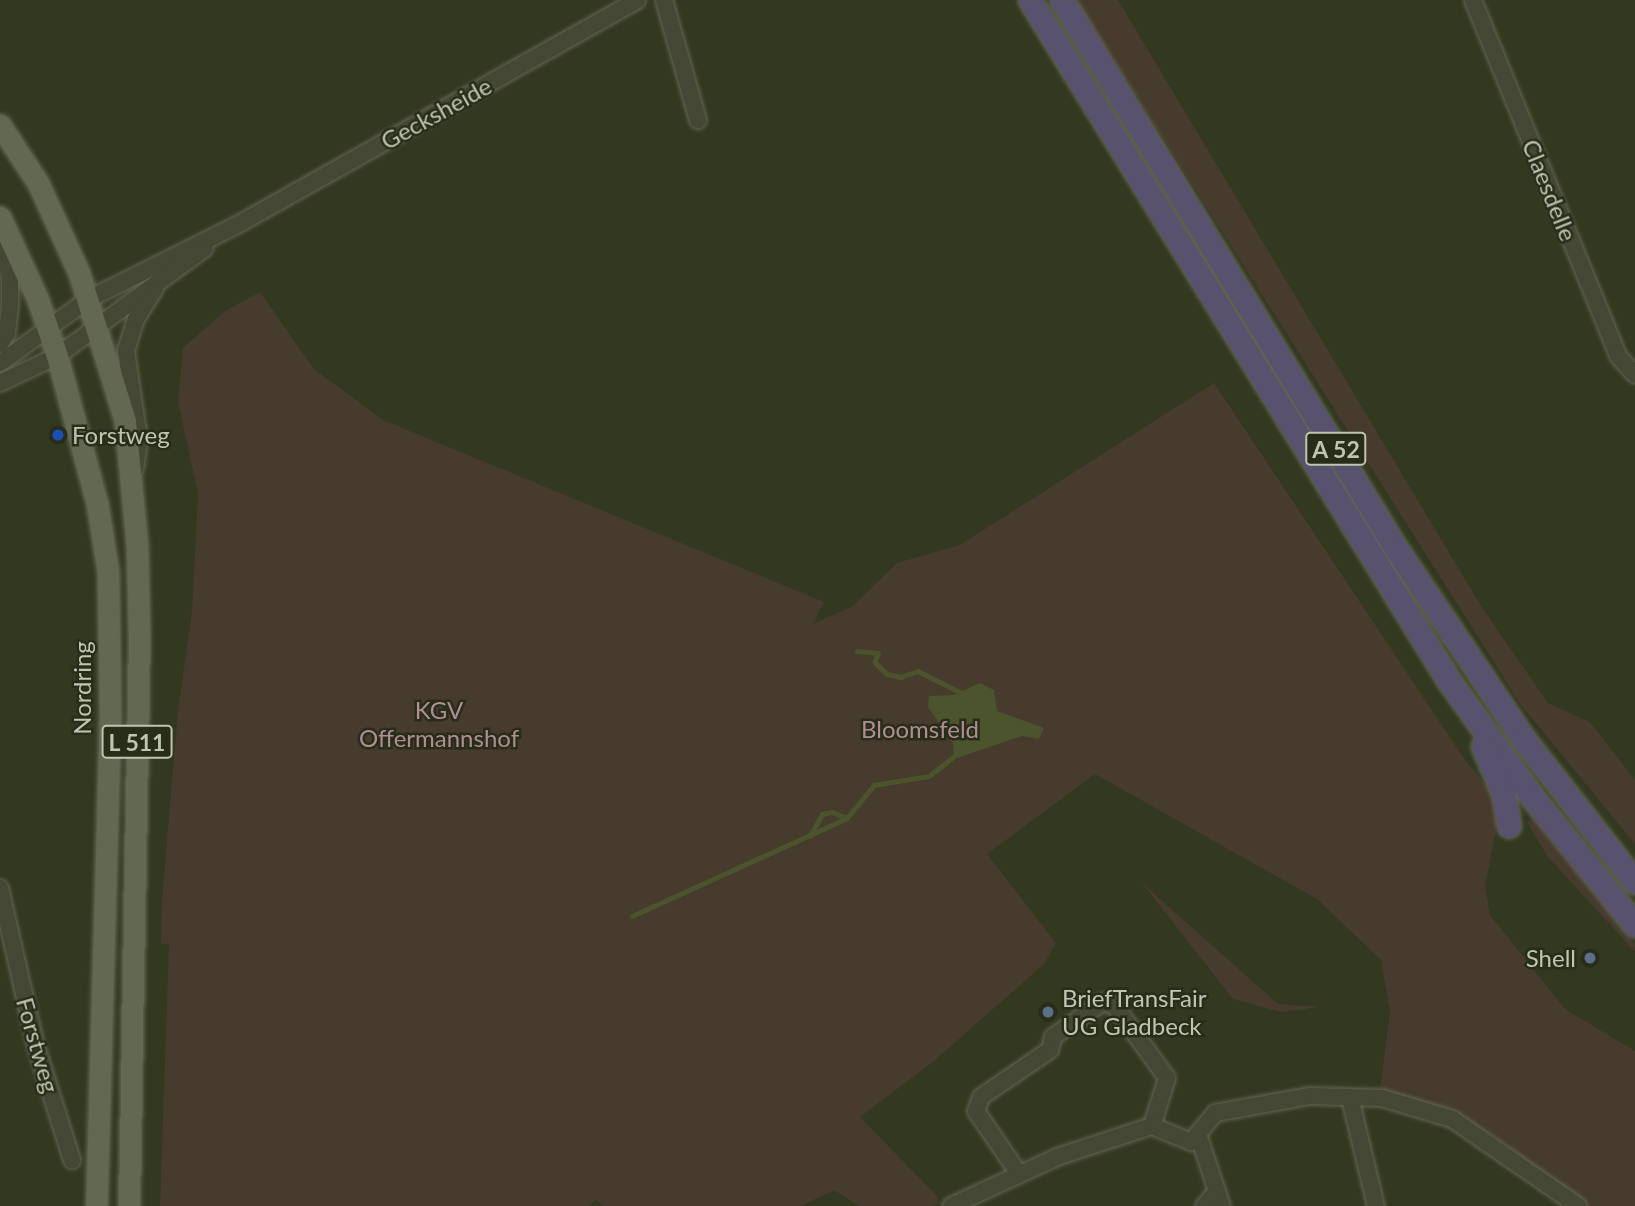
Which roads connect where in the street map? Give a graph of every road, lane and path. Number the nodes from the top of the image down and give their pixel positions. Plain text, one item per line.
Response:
1 (637, 0) edge
2 (664, 0) edge
3 (1030, 0) edge
4 (1062, 0) edge
5 (1473, 0) edge
6 (698, 120) dead end
7 (0, 125) edge
8 (3, 221) edge
9 (235, 226) junction
10 (160, 281) junction
11 (89, 299) junction
12 (98, 326) junction
13 (47, 329) junction
14 (0, 344) edge
15 (57, 356) junction
16 (0, 363) edge
17 (1635, 375) edge
18 (0, 383) edge
19 (133, 489) junction
20 (1449, 681) junction
21 (1509, 826) dead end
22 (1635, 882) edge
23 (0, 888) edge
24 (1635, 925) edge
25 (1350, 1098) junction
26 (1152, 1125) junction
27 (1198, 1134) junction
28 (72, 1160) dead end
29 (1019, 1174) junction
30 (1219, 1198) edge
31 (96, 1206) edge
32 (129, 1206) edge
33 (951, 1206) edge
34 (1204, 1206) edge
35 (1376, 1206) edge
36 (1578, 1206) edge

1 - 9 street, Gecksheide
2 - 6 street
3 - 20 highway, A 52
4 - 22 highway, A 52
5 - 17 street, Claesdelle
7 - 11 main road, L 511
8 - 13 main road, Nordring / L 511
8 - 14 street
9 - 10 street, Gecksheide
9 - 11 street, Gecksheide
10 - 12 street, Gecksheide
10 - 19 street
11 - 12 main road, L 511
11 - 13 street, Gecksheide
12 - 15 street, Gecksheide
12 - 19 main road, L 511
13 - 15 main road, Nordring / L 511
13 - 16 street, Gecksheide
15 - 18 street, Gecksheide
15 - 31 main road, Nordring / L 511
19 - 32 main road, L 511
20 - 21 highway
20 - 24 highway, A 52
23 - 28 street, Forstweg
25 - 27 street
25 - 35 street
25 - 36 street
26 - 27 street
26 - 29 street
26 - 29 street
27 - 30 street
29 - 33 street
30 - 34 street

